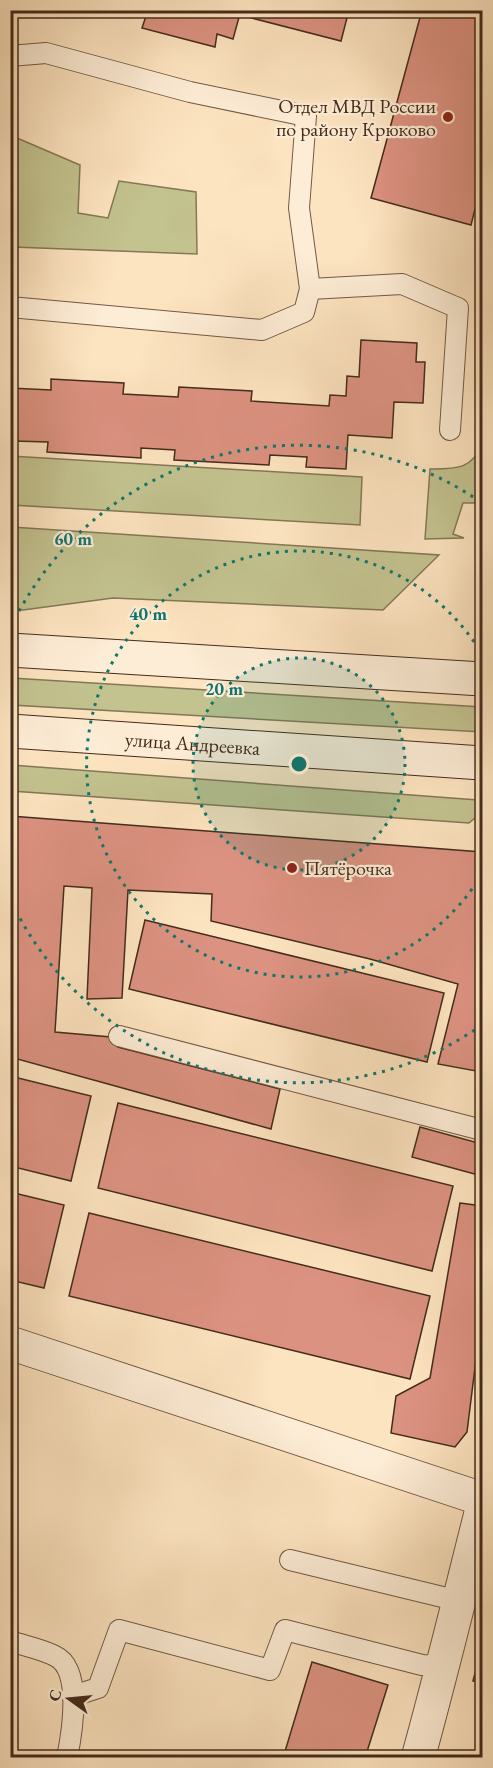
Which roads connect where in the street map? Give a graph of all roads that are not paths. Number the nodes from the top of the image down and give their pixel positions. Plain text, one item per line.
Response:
1 (10, 56) edge
2 (310, 289) junction
3 (10, 307) edge
4 (450, 430) dead end
5 (10, 650) edge
6 (483, 679) edge
7 (10, 731) edge
8 (483, 763) edge
9 (119, 1036) dead end
10 (483, 1130) edge
11 (10, 1343) edge
12 (483, 1499) edge
13 (483, 1509) edge
14 (290, 1560) dead end
15 (459, 1600) junction
16 (10, 1641) edge
17 (444, 1666) junction
18 (73, 1696) junction
19 (67, 1758) edge
20 (418, 1758) edge

1 - 2 lane
2 - 3 lane
2 - 4 lane
5 - 6 main road
7 - 8 main road, улица Андреевка
9 - 10 lane
11 - 12 main road
13 - 15 main road
14 - 15 lane
15 - 17 main road
16 - 18 lane
17 - 18 lane
17 - 20 main road
18 - 19 lane

